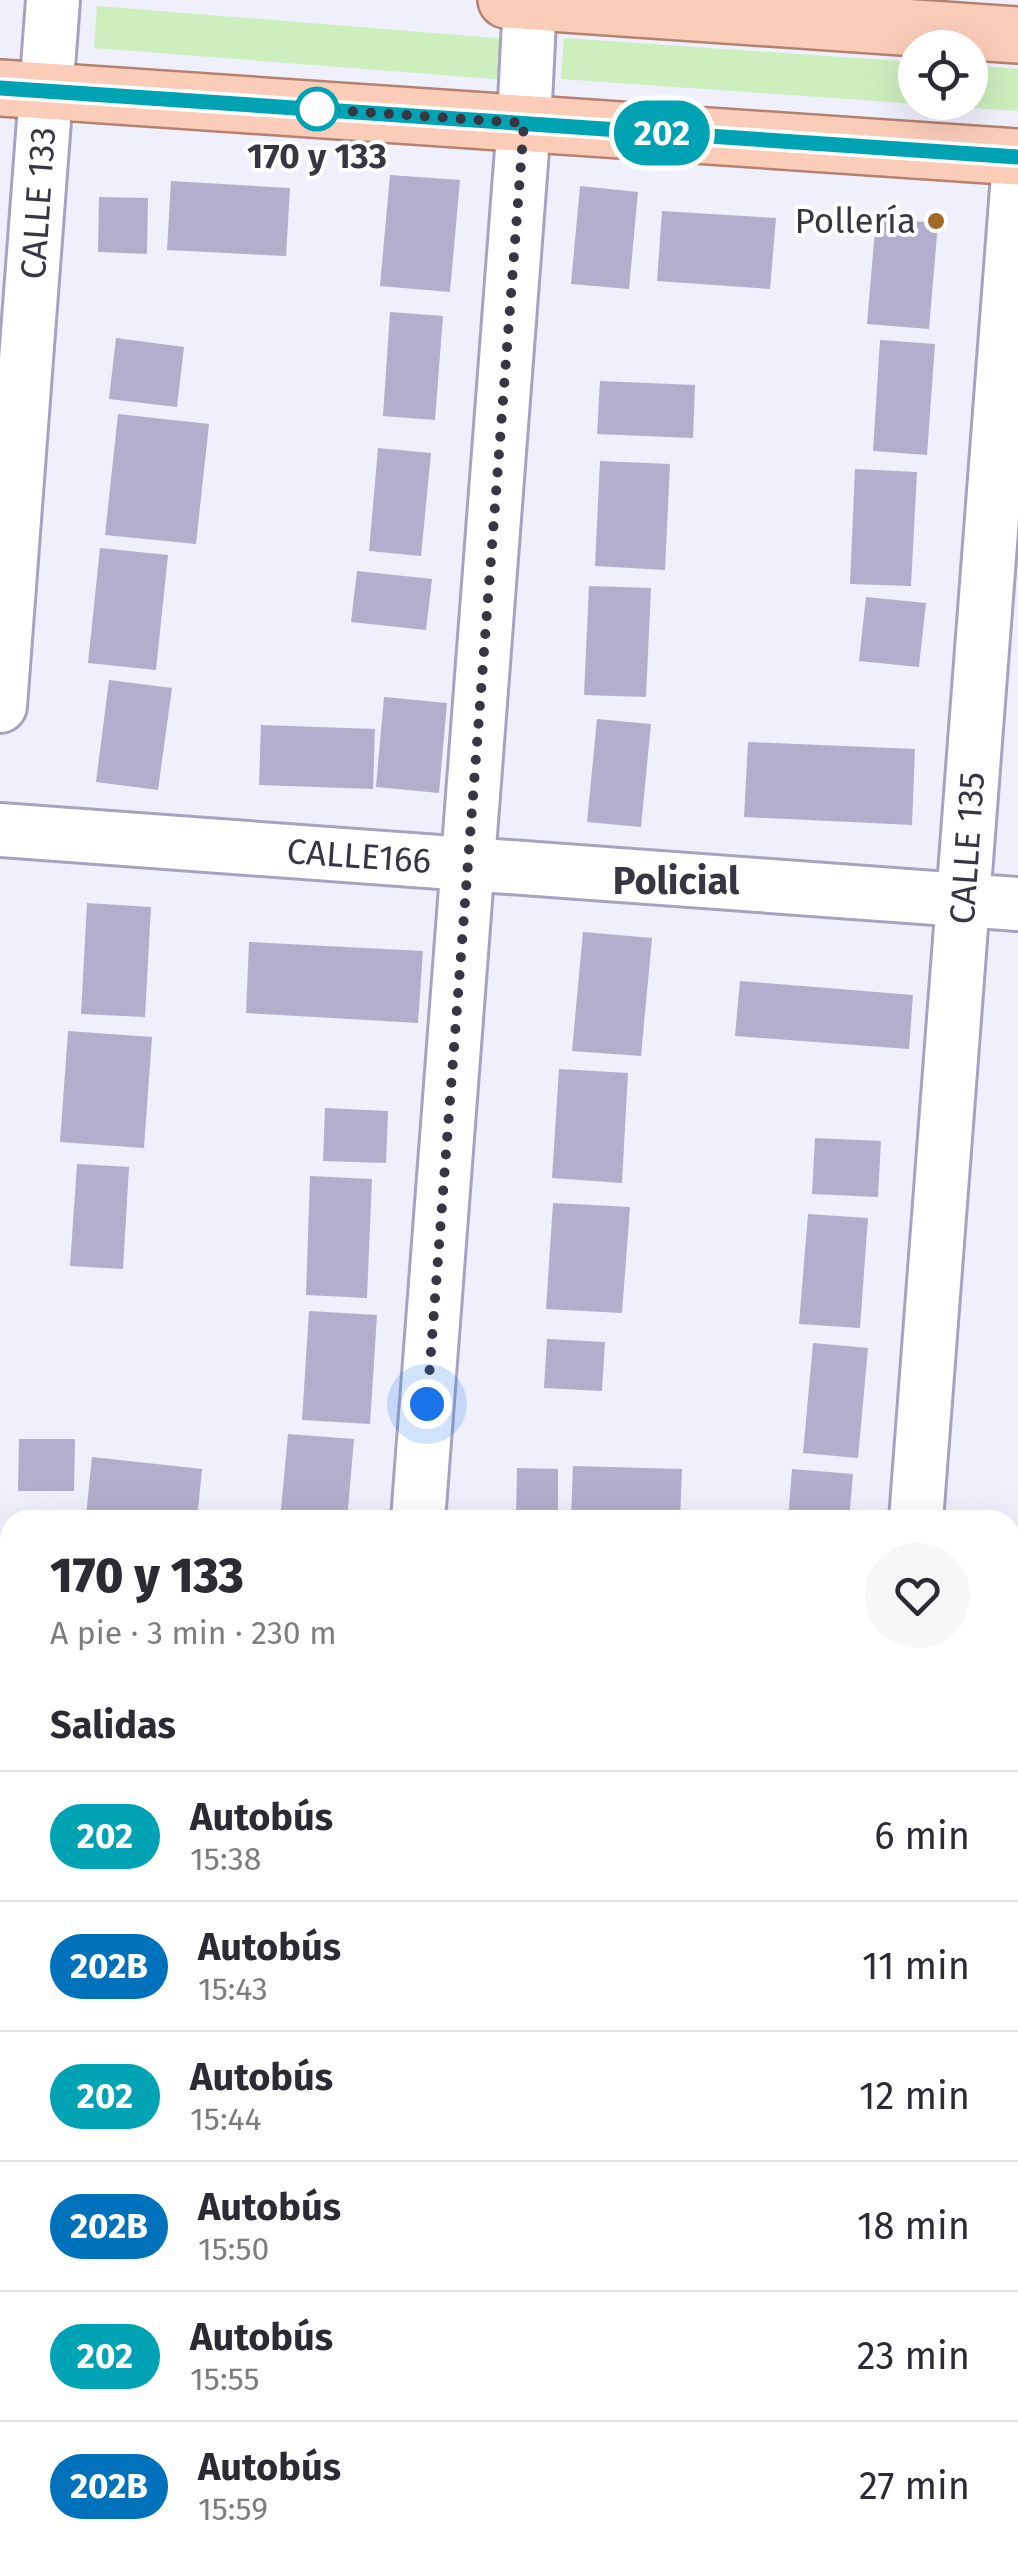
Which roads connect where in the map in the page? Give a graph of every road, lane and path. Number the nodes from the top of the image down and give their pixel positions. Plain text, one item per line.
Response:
1 (53, 0) edge
2 (522, 0) edge
3 (1011, 23) edge
4 (23, 89) edge
5 (524, 123) junction
6 (1018, 157) edge
7 (1018, 176) edge
8 (0, 706) edge
9 (0, 830) edge
10 (468, 864) junction
11 (963, 900) junction
12 (1018, 904) edge
13 (419, 1510) edge
14 (917, 1510) edge

1 - 4 street, CALLE 133
2 - 3 main road
2 - 5 street
4 - 5 main road
4 - 8 street, CALLE 133
5 - 6 main road
5 - 10 street
7 - 11 street, CALLE 135
9 - 10 street, CALLE166
10 - 11 street, CALLE166
10 - 13 street
11 - 12 street, CALLE166
11 - 14 street, CALLE 135

